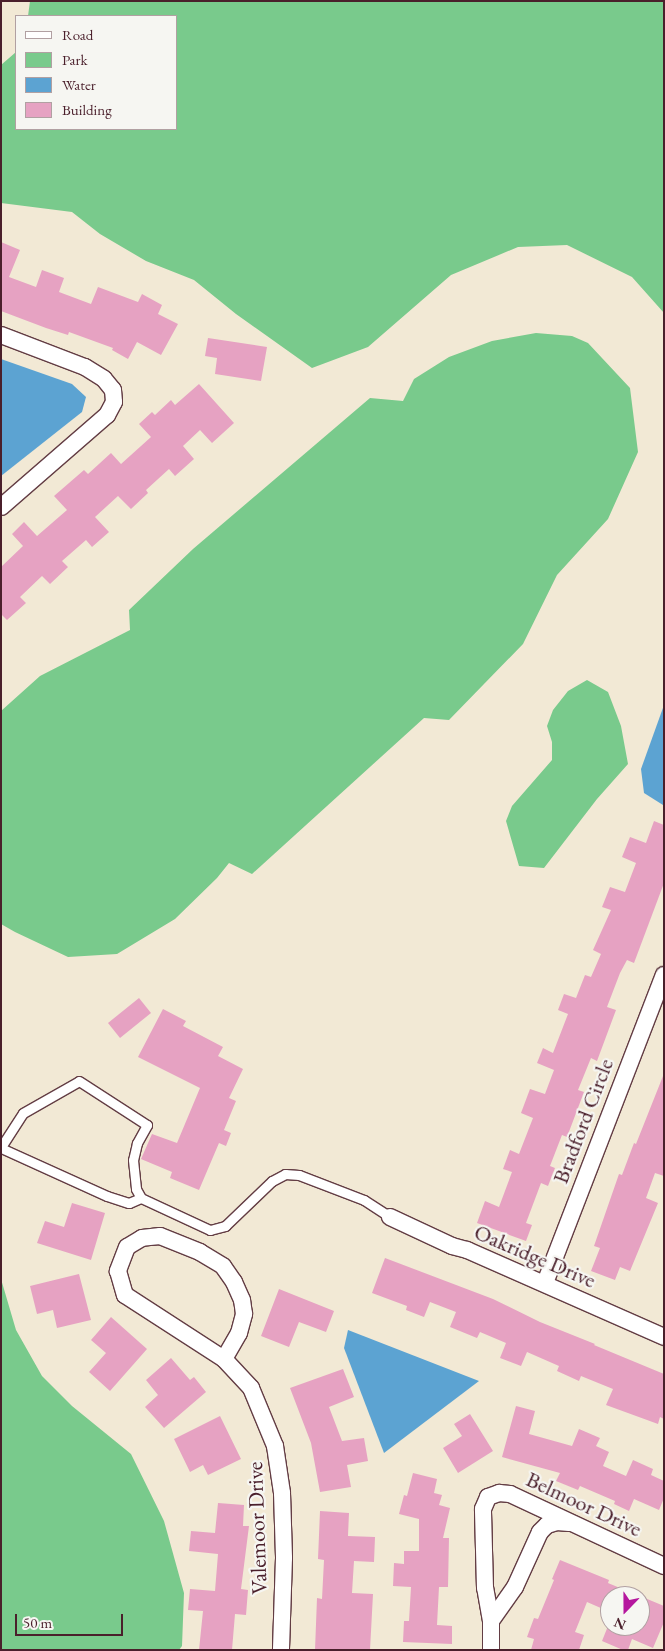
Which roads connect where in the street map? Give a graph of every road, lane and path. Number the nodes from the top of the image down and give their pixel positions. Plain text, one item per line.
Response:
1 (1, 335) edge
2 (1, 507) edge
3 (664, 975) edge
4 (1, 1147) edge
5 (141, 1198) junction
6 (390, 1217) joint
7 (545, 1283) junction
8 (664, 1337) edge
9 (224, 1359) junction
10 (569, 1523) junction
11 (664, 1566) edge
12 (492, 1621) junction
13 (281, 1650) edge
14 (490, 1650) edge

1 - 2 street
3 - 7 street, Bradford Circle
4 - 5 lane
4 - 5 lane
5 - 6 lane
6 - 7 street, Oakridge Drive
7 - 8 street, Oakridge Drive
9 - 9 street, Valemoor Drive
9 - 13 street, Valemoor Drive
10 - 11 street, Belmoor Drive
10 - 12 street
10 - 12 street, Belmoor Drive
12 - 14 street, Belmoor Drive

